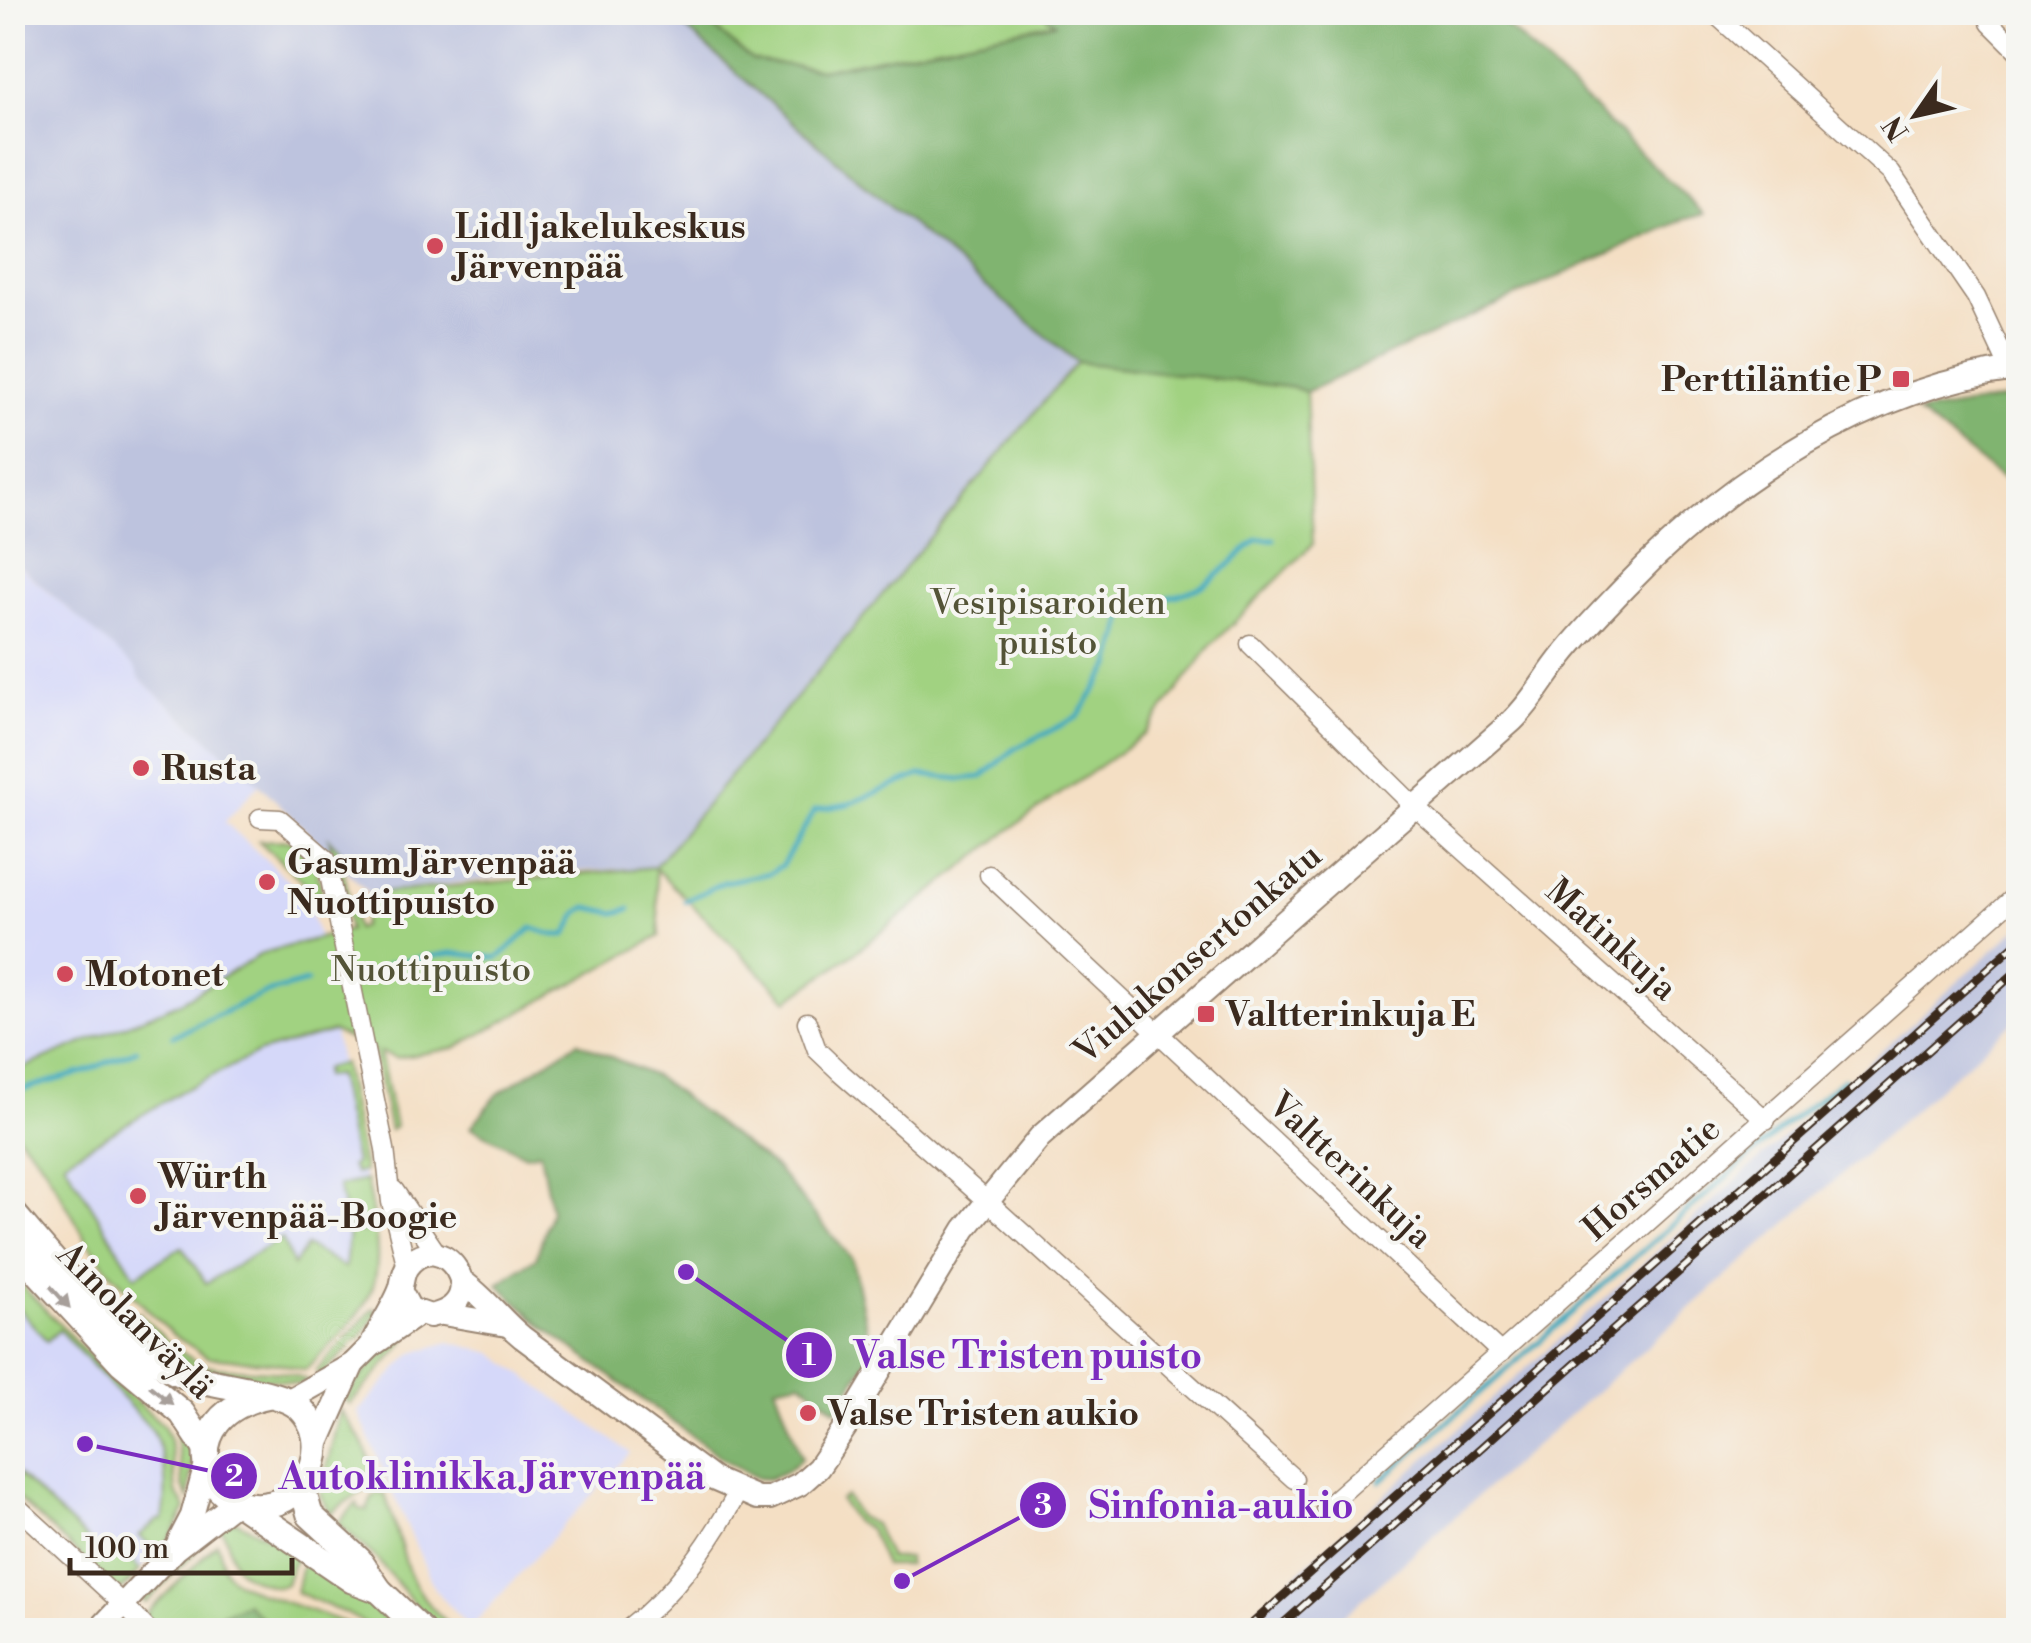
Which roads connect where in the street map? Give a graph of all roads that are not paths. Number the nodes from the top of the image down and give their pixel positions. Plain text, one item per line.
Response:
1 (1713, 12) edge
2 (1990, 23) dead end
3 (2018, 51) edge
4 (2014, 370) edge
5 (1250, 644) dead end
6 (1415, 807) junction
7 (260, 818) dead end
8 (990, 875) dead end
9 (2018, 894) edge
10 (807, 1022) dead end
11 (1158, 1035) junction
12 (1766, 1120) junction
13 (391, 1185) junction
14 (986, 1200) junction
15 (12, 1212) edge
16 (12, 1244) edge
17 (438, 1255) junction
18 (403, 1279) junction
19 (462, 1281) junction
20 (418, 1314) junction
21 (442, 1314) junction
22 (507, 1325) junction
23 (371, 1346) junction
24 (1501, 1353) junction
25 (353, 1364) junction
26 (279, 1397) junction
27 (317, 1445) junction
28 (206, 1455) junction
29 (1294, 1480) dead end
30 (306, 1481) junction
31 (738, 1492) junction
32 (12, 1502) edge
33 (239, 1504) junction
34 (1324, 1508) dead end
35 (175, 1549) junction
36 (379, 1590) junction
37 (124, 1604) junction
38 (634, 1628) edge
39 (99, 1630) edge
40 (148, 1630) edge
41 (421, 1630) edge

1 - 4 street
2 - 3 street
4 - 6 street, Viulukonsertonkatu
5 - 6 street, Matinkuja
6 - 11 street, Viulukonsertonkatu
6 - 12 street, Matinkuja
7 - 13 street
8 - 11 street, Valtterinkuja
9 - 12 street, Horsmatie
10 - 14 street
11 - 14 street, Viulukonsertonkatu
11 - 24 street, Valtterinkuja
12 - 24 street, Horsmatie
13 - 17 street
13 - 18 street
14 - 29 street
14 - 31 street, Viulukonsertonkatu
15 - 26 main road, Ainolanväylä
16 -> 28 main road, Ainolanväylä
17 - 18 street
17 - 19 street
18 - 20 street
18 - 23 street
19 - 21 street
19 - 22 street
20 - 21 street
20 - 23 street
21 - 22 street
22 - 31 street
23 - 25 street
24 - 34 street, Horsmatie
25 - 26 street
25 - 27 street
26 - 27 main road
26 - 28 main road
27 - 30 main road
28 - 33 main road
28 - 35 street
30 - 33 main road
30 - 36 main road
31 - 38 street
32 - 37 street
33 - 35 street
33 - 36 main road
35 - 37 street
36 - 41 main road
37 - 39 street
37 - 40 street

